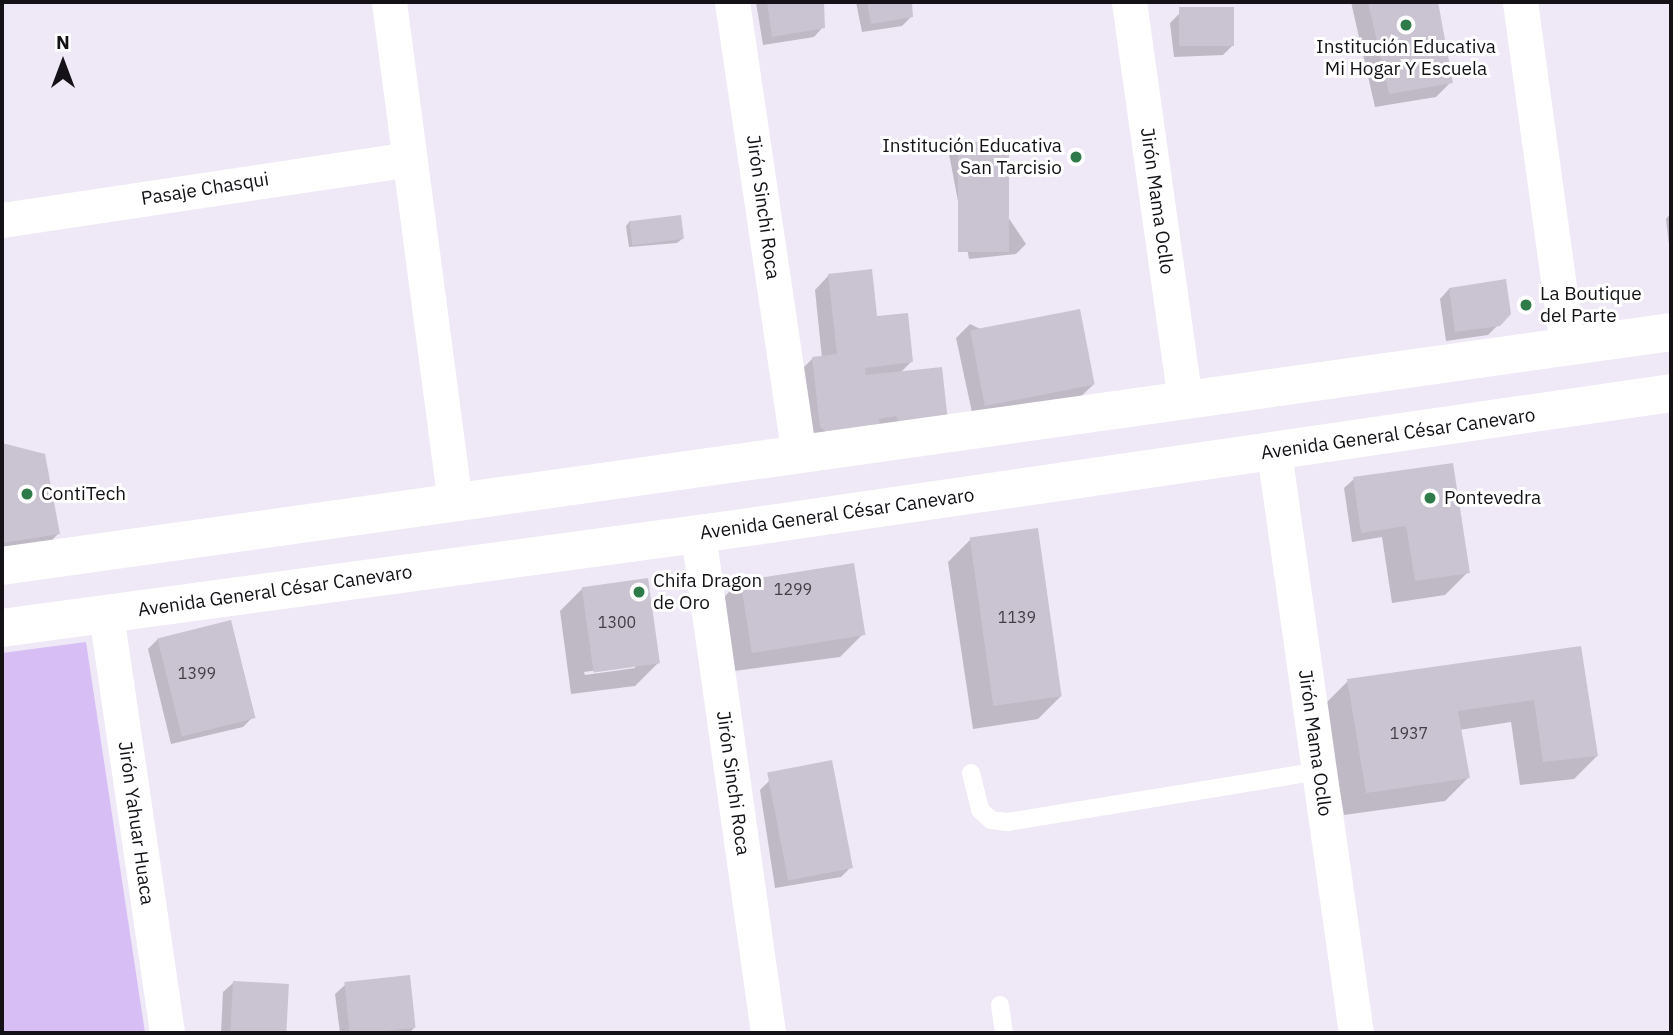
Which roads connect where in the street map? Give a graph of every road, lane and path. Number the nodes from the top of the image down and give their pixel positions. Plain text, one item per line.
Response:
1 (389, 2) edge
2 (732, 2) edge
3 (1129, 2) edge
4 (1520, 2) edge
5 (409, 159) junction
6 (2, 220) edge
7 (1671, 332) edge
8 (1567, 347) junction
9 (1671, 393) edge
10 (1185, 401) junction
11 (1274, 452) junction
12 (800, 454) junction
13 (455, 503) junction
14 (698, 534) junction
15 (2, 566) edge
16 (106, 614) junction
17 (2, 628) edge
18 (1320, 771) junction
19 (971, 774) dead end
20 (1000, 1005) dead end
21 (167, 1033) edge
22 (768, 1033) edge
23 (1004, 1033) edge
24 (1356, 1033) edge

1 - 5 street
2 - 12 street, Jirón Sinchi Roca
3 - 10 street, Jirón Mama Ocllo
4 - 8 street
5 - 6 street, Pasaje Chasqui
5 - 13 street
7 - 8 main road
8 - 10 main road
9 - 11 main road, Avenida General César Canevaro
10 - 12 main road
11 - 14 main road, Avenida General César Canevaro
11 - 18 street, Jirón Mama Ocllo
12 - 13 main road
13 - 15 main road
14 - 16 main road, Avenida General César Canevaro
14 - 22 street, Jirón Sinchi Roca
16 - 17 main road, Avenida General César Canevaro
16 - 21 street, Jirón Yahuar Huaca
18 - 19 lane
18 - 24 street, Jirón Mama Ocllo
20 - 23 lane

